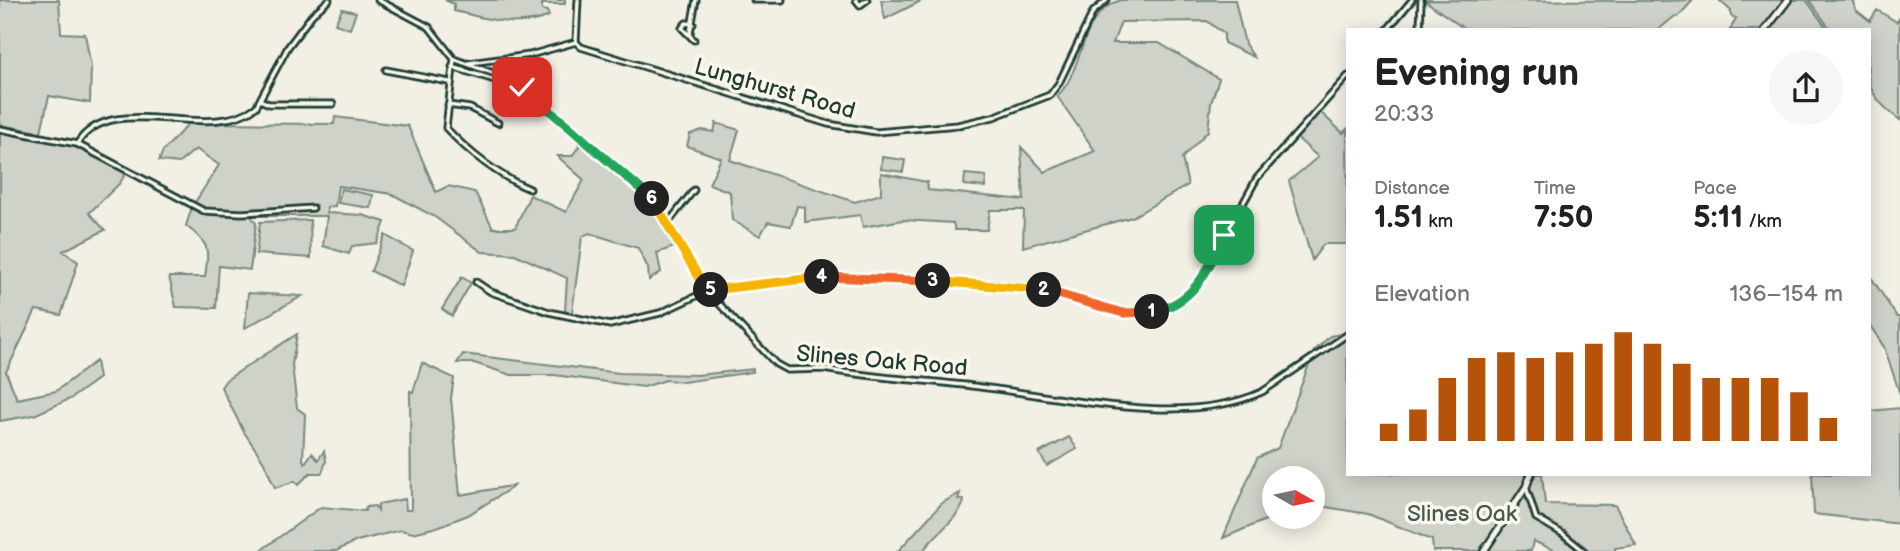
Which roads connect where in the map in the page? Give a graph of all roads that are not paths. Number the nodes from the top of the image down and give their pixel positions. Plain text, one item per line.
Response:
1 (329, 0) edge
2 (378, 0) edge
3 (578, 0) edge
4 (696, 0) edge
5 (754, 0) edge
6 (782, 0) edge
7 (856, 0) edge
8 (867, 0) edge
9 (1107, 0) edge
10 (1412, 0) edge
11 (1421, 0) edge
12 (1788, 0) edge
13 (693, 24) junction
14 (1389, 28) edge
15 (1420, 28) edge
16 (1767, 28) edge
17 (690, 33) junction
18 (694, 40) dead end
19 (576, 42) junction
20 (454, 59) junction
21 (466, 64) junction
22 (452, 67) junction
23 (386, 70) dead end
24 (1346, 78) edge
25 (450, 82) junction
26 (260, 100) junction
27 (532, 102) dead end
28 (333, 104) dead end
29 (448, 105) junction
30 (498, 123) dead end
31 (0, 129) edge
32 (77, 144) junction
33 (530, 189) dead end
34 (694, 190) dead end
35 (313, 208) dead end
36 (668, 223) junction
37 (476, 282) dead end
38 (707, 291) junction
39 (1346, 335) edge
40 (1530, 476) edge
41 (1526, 487) junction
42 (1484, 551) edge
43 (1584, 551) edge

1 - 26 street
2 - 20 street, Slines Oak Road
3 - 19 street
4 - 13 street
5 - 6 street
7 - 8 street
9 - 19 street, Lunghurst Road
10 - 14 street
11 - 15 street
12 - 16 main road
13 - 17 street
13 - 17 street
17 - 18 street
19 - 21 street
20 - 21 street, Slines Oak Road
20 - 22 street
21 - 36 street, Slines Oak Road
22 - 25 street
22 - 27 street
23 - 25 street
24 - 38 street
25 - 29 street
26 - 28 street
26 - 32 street
29 - 30 street
29 - 33 street
31 - 32 street
32 - 35 street
34 - 36 street
36 - 38 street, Slines Oak Road
37 - 38 street
38 - 39 street, Slines Oak Road
40 - 41 main road
41 - 42 main road
41 - 43 street

